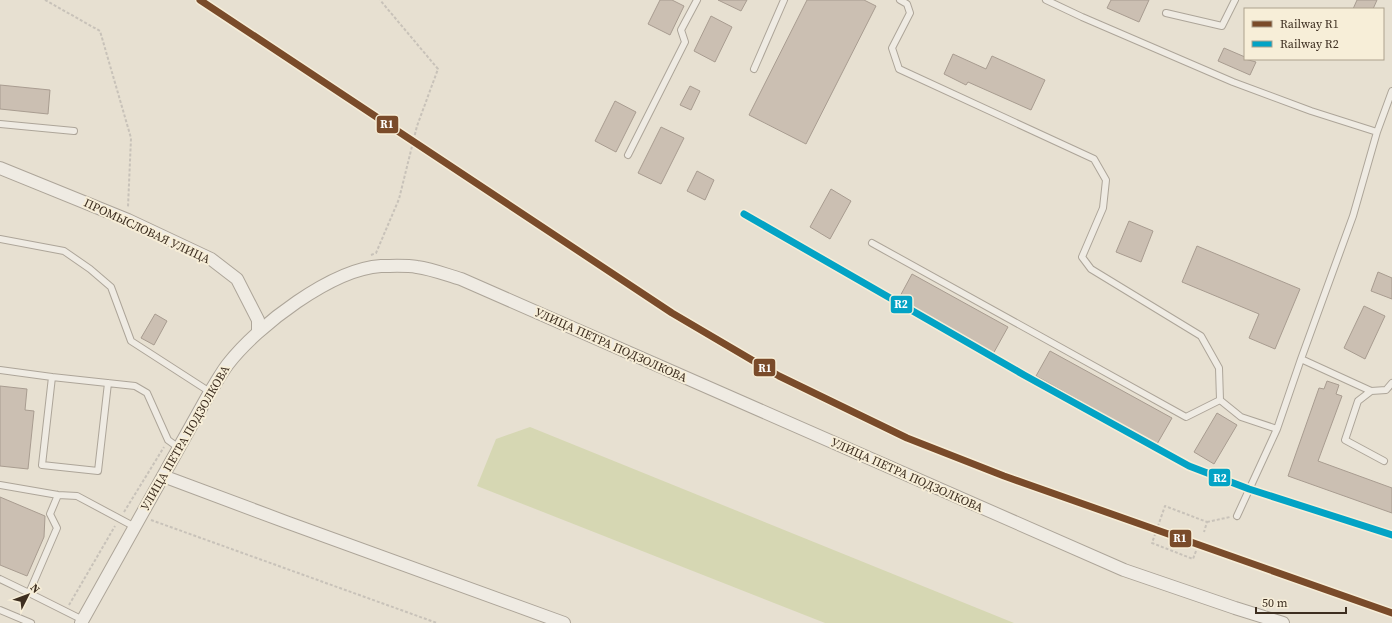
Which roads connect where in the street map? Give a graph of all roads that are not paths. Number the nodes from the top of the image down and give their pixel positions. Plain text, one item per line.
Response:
1 (697, 0) edge
2 (784, 0) edge
3 (900, 0) edge
4 (1046, 0) edge
5 (1235, 0) edge
6 (1166, 13) dead end
7 (754, 69) dead end
8 (1392, 91) edge
9 (0, 124) edge
10 (74, 131) dead end
11 (1377, 132) junction
12 (628, 156) dead end
13 (0, 168) edge
14 (0, 240) edge
15 (872, 243) dead end
16 (258, 331) junction
17 (1301, 359) junction
18 (0, 370) edge
19 (52, 377) junction
20 (1392, 382) edge
21 (108, 383) junction
22 (1371, 391) junction
23 (210, 392) junction
24 (1220, 400) junction
25 (1277, 429) junction
26 (179, 448) junction
27 (1384, 461) dead end
28 (163, 476) junction
29 (0, 485) edge
30 (58, 495) junction
31 (1237, 516) road end
32 (135, 527) junction
33 (0, 579) edge
34 (29, 593) junction
35 (0, 610) edge
36 (82, 622) edge
37 (31, 623) edge
38 (564, 623) edge
39 (1283, 623) edge

1 - 12 lane
2 - 7 lane
3 - 24 lane
4 - 11 lane
5 - 6 lane
8 - 11 lane
9 - 10 lane
11 - 17 lane
13 - 16 street, ПРОМЫСЛОВАЯ УЛИЦА
14 - 23 lane
15 - 24 lane
16 - 23 street, УЛИЦА ПЕТРА ПОДЗОЛКОВА
16 - 39 street, УЛИЦА ПЕТРА ПОДЗОЛКОВА
17 - 22 lane
17 - 25 lane
18 - 19 lane
19 - 21 lane
19 - 21 lane
20 - 22 lane
21 - 26 lane
22 - 27 lane
23 - 26 street, УЛИЦА ПЕТРА ПОДЗОЛКОВА
24 - 25 lane
25 - 31 lane
26 - 28 street, УЛИЦА ПЕТРА ПОДЗОЛКОВА
28 - 32 street, УЛИЦА ПЕТРА ПОДЗОЛКОВА
28 - 38 street
29 - 30 lane
30 - 32 lane
30 - 34 lane
32 - 36 street, УЛИЦА ПЕТРА ПОДЗОЛКОВА
33 - 34 lane
34 - 36 lane
35 - 37 lane

